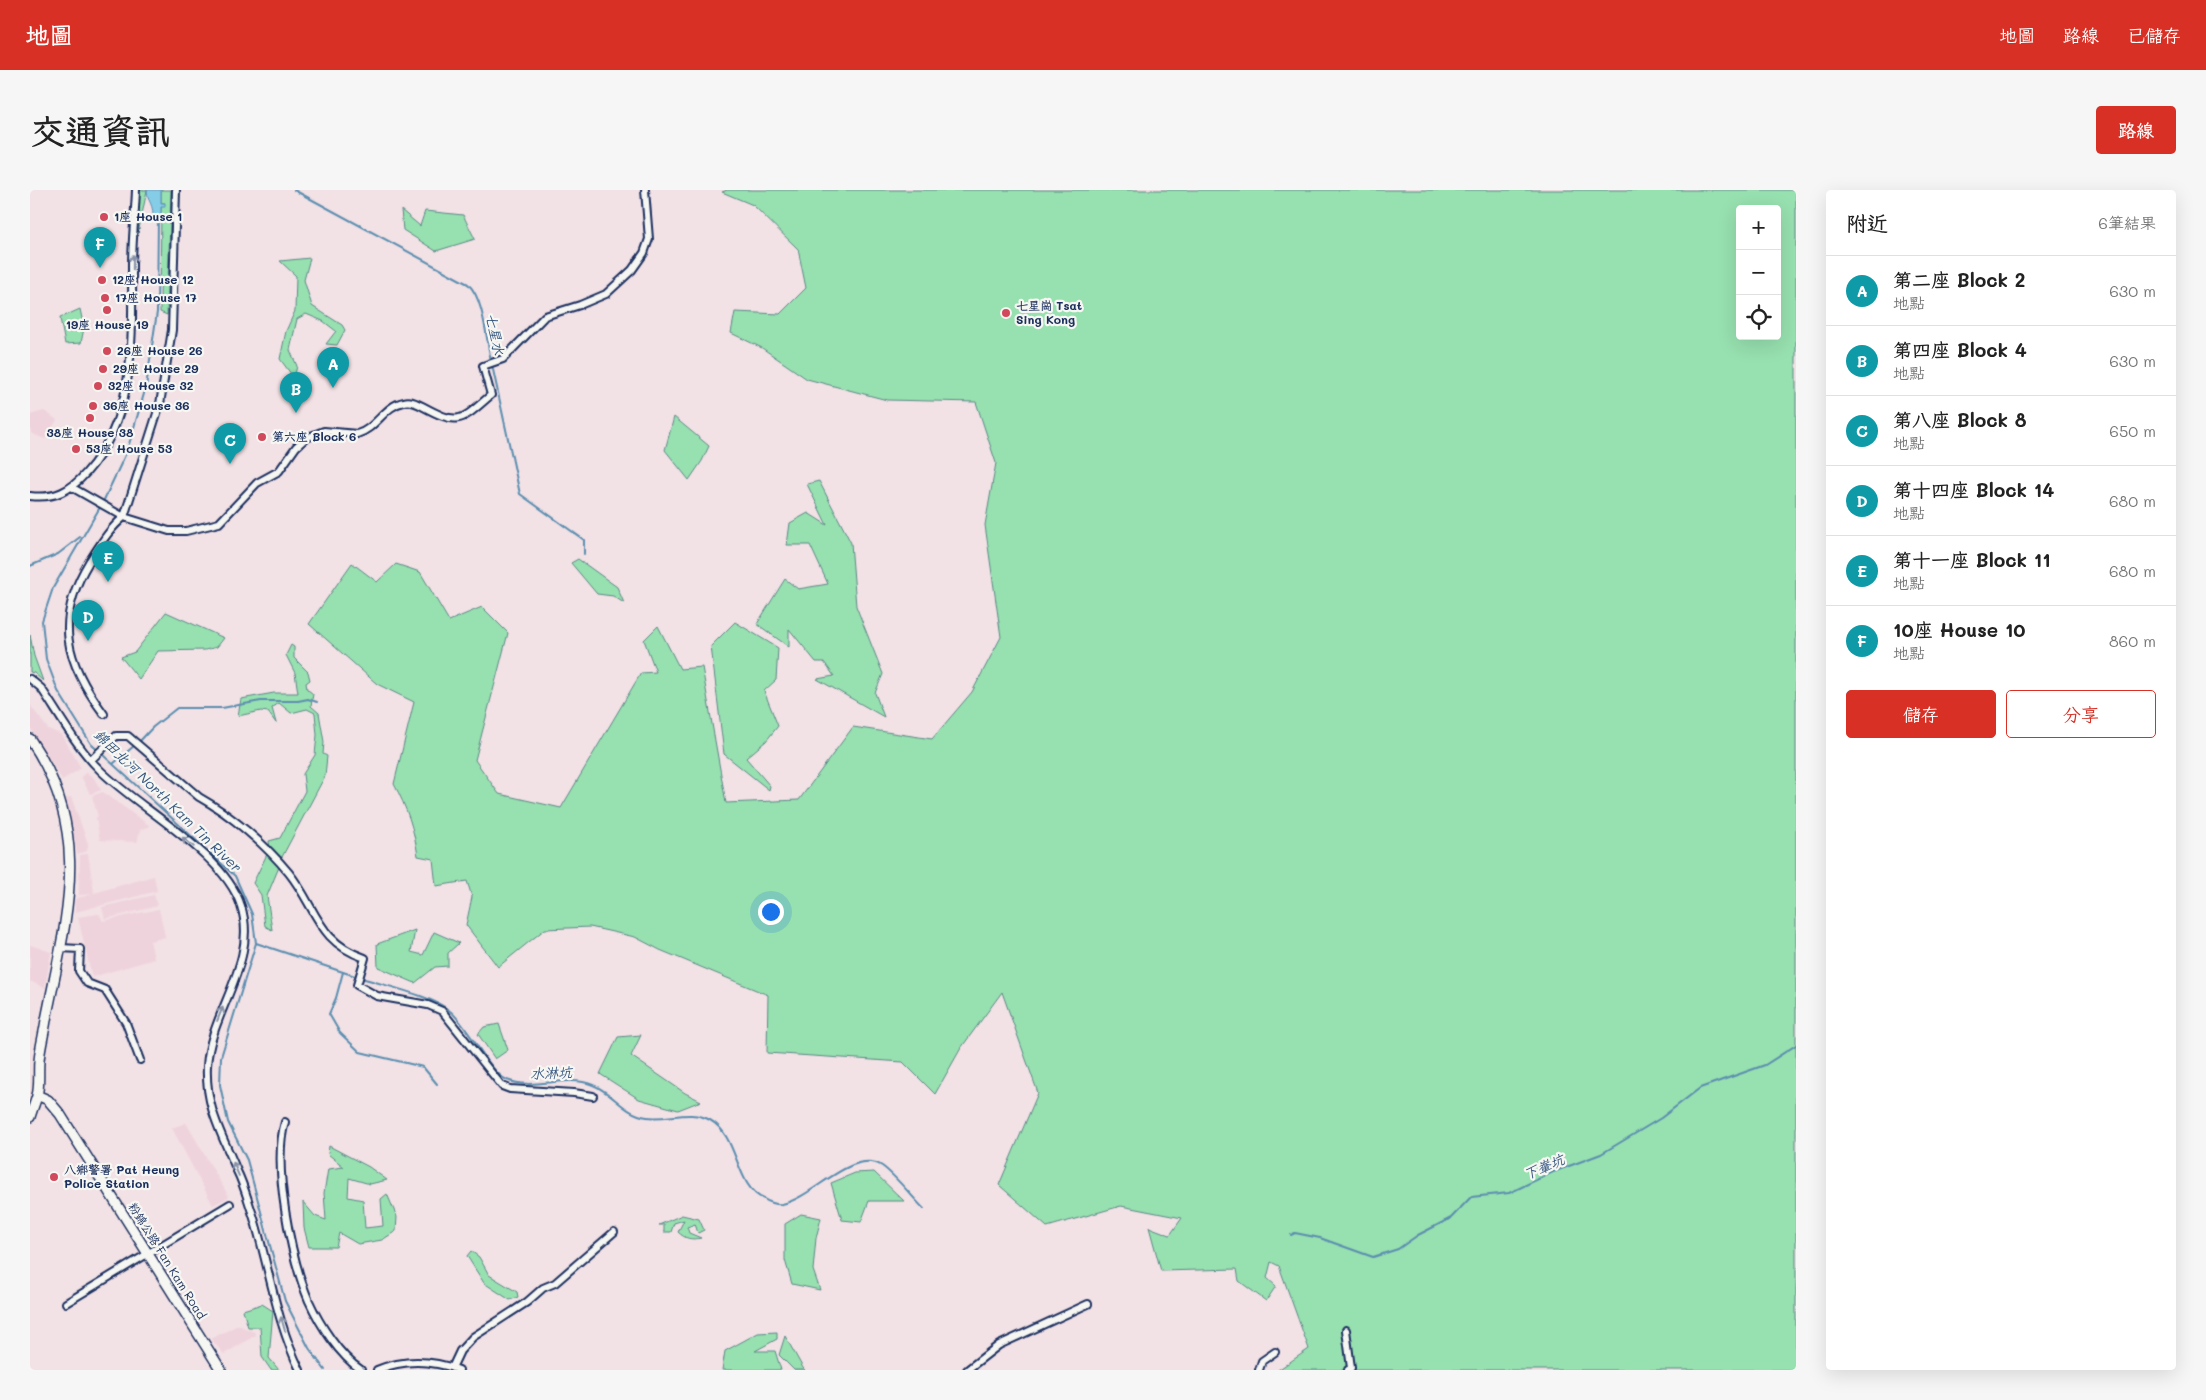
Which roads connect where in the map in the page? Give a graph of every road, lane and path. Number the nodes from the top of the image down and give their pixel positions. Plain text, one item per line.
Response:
1 (136, 190) edge
2 (176, 190) edge
3 (645, 190) edge
4 (73, 488) junction
5 (30, 496) edge
6 (124, 517) junction
7 (30, 679) edge
8 (104, 714) dead end
9 (30, 739) edge
10 (93, 758) junction
11 (60, 948) junction
12 (140, 1060) dead end
13 (38, 1095) junction
14 (594, 1096) dead end
15 (30, 1116) edge
16 (285, 1122) dead end
17 (230, 1204) dead end
18 (614, 1232) dead end
19 (148, 1252) junction
20 (66, 1303) dead end
21 (1088, 1304) dead end
22 (1346, 1330) dead end
23 (1275, 1352) dead end
24 (455, 1369) edge
25 (221, 1370) edge
26 (300, 1370) edge
27 (361, 1370) edge
28 (377, 1370) edge
29 (967, 1370) edge
30 (1259, 1370) edge
31 (1348, 1370) edge

4 -> 1 street
2 - 6 street
3 - 6 street
4 - 5 street
4 - 6 street
6 - 8 street
7 - 10 street
9 - 11 main road
10 - 14 street
26 -> 10 street
11 - 12 street
11 - 13 main road
13 - 15 main road
13 - 19 main road, 粉錦公路 Fan Kam Road
16 - 27 street
17 - 19 street
18 - 24 street
19 - 20 street
19 - 25 main road, 粉錦公路 Fan Kam Road
21 - 29 street
22 - 31 street
23 - 30 street
24 - 28 street

